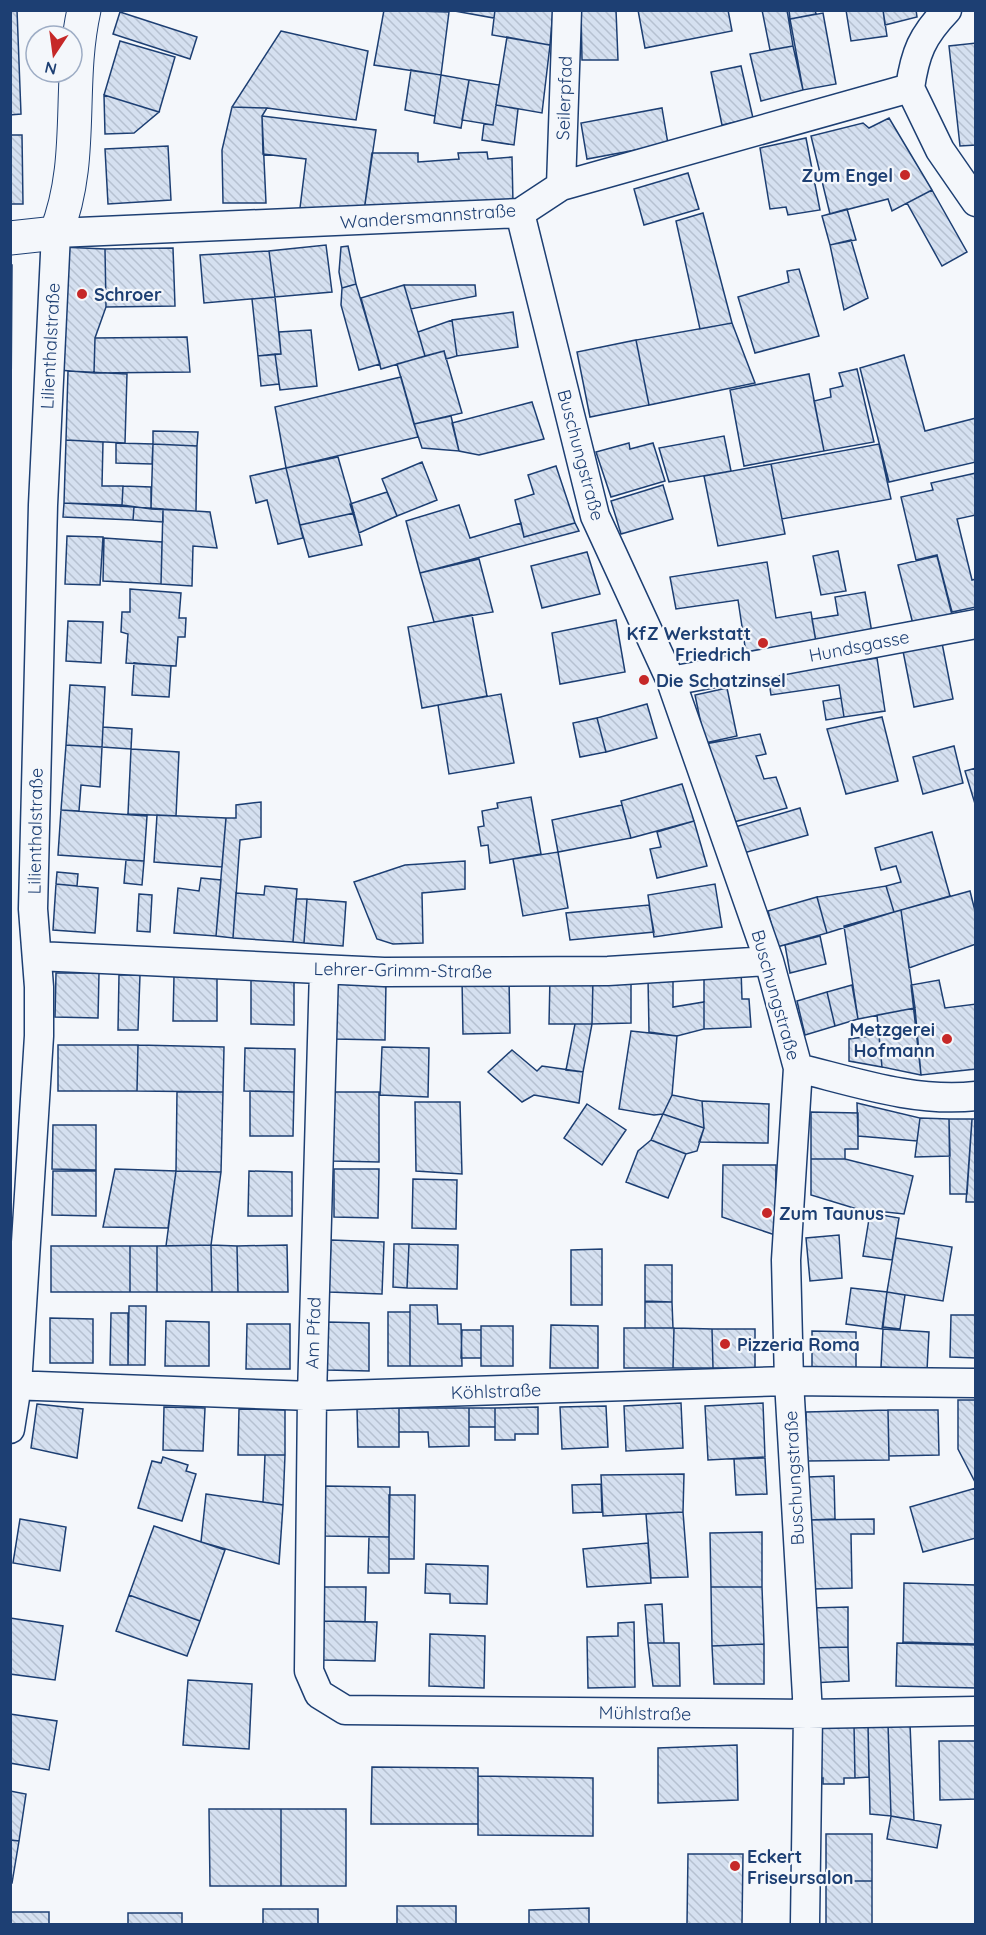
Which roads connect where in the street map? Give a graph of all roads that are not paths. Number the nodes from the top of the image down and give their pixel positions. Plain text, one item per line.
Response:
1 (84, 10) edge
2 (567, 10) edge
3 (947, 10) edge
4 (910, 88) junction
5 (561, 186) junction
6 (975, 202) edge
7 (520, 213) junction
8 (56, 233) junction
9 (10, 238) edge
10 (975, 624) edge
11 (671, 681) junction
12 (37, 956) junction
13 (769, 961) junction
14 (324, 970) junction
15 (798, 1068) junction
16 (975, 1096) edge
17 (789, 1381) junction
18 (975, 1383) edge
19 (14, 1385) edge
20 (312, 1396) junction
21 (10, 1429) edge
22 (319, 1694) joint
23 (975, 1711) edge
24 (808, 1714) junction
25 (805, 1924) edge

1 - 8 street
2 - 5 street, Seilerpfad
3 - 4 street
4 - 5 street, Wandersmannstraße
4 - 6 street
5 - 7 street, Wandersmannstraße
7 - 8 street, Wandersmannstraße
7 - 11 street, Buschungstraße
8 - 9 street, Wandersmannstraße
8 - 12 street, Lilienthalstraße
10 - 11 street, Hundsgasse
11 - 13 street, Buschungstraße
12 - 14 street, Lehrer-Grimm-Straße
12 - 19 street, Lilienthalstraße
13 - 14 street, Lehrer-Grimm-Straße
13 - 15 street, Buschungstraße
14 - 20 street, Am Pfad
15 - 16 street
15 - 17 street, Buschungstraße
17 - 18 street, Köhlstraße
17 - 20 street, Köhlstraße
17 - 24 street, Buschungstraße
19 - 20 street, Köhlstraße
19 - 21 street, Lilienthalstraße
20 - 22 street, Am Pfad
22 - 24 street, Mühlstraße
23 - 24 street, Mühlstraße
24 - 25 street, Buschungstraße

